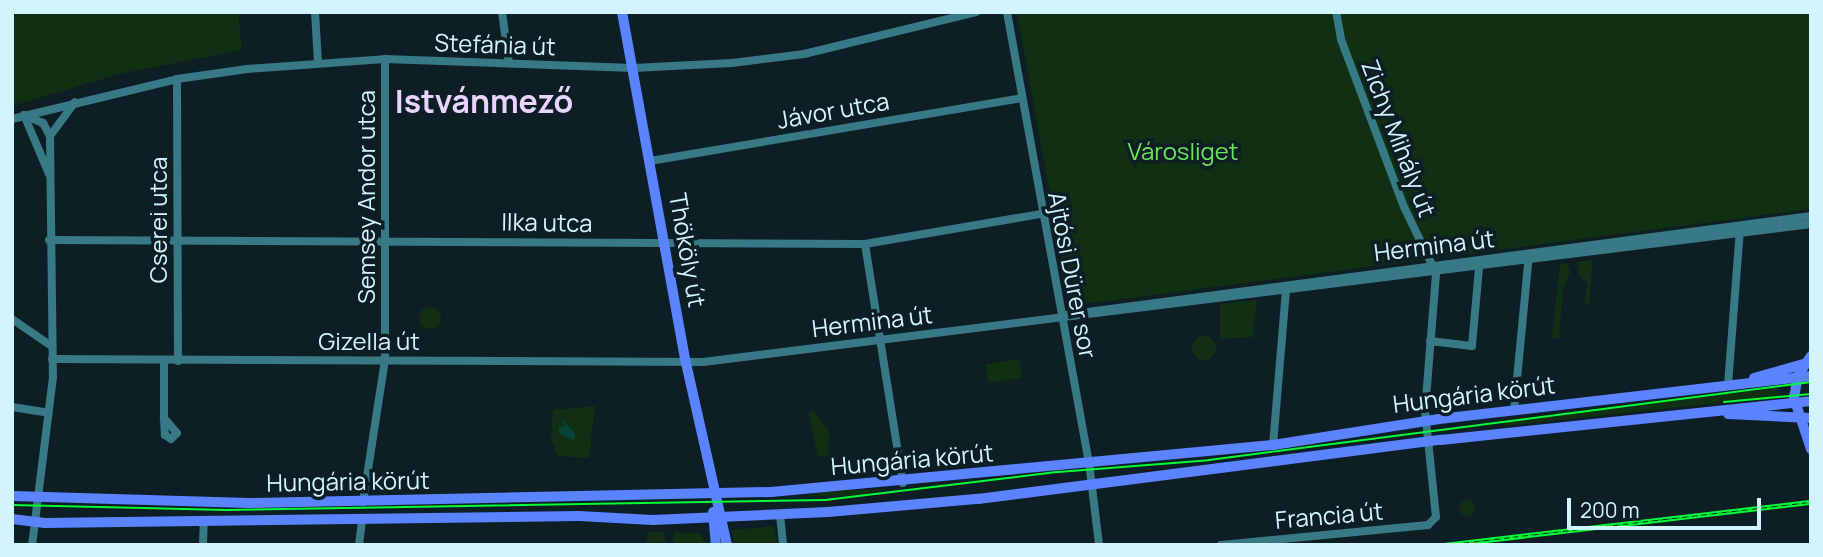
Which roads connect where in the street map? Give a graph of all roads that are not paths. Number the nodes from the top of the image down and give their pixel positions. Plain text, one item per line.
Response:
1 (315, 12) edge
2 (502, 12) edge
3 (622, 12) edge
4 (976, 12) edge
5 (1007, 12) edge
6 (1336, 12) edge
7 (385, 59) junction
8 (318, 62) junction
9 (509, 63) junction
10 (633, 68) junction
11 (177, 79) junction
12 (1022, 98) junction
13 (75, 102) junction
14 (24, 115) junction
15 (12, 119) edge
16 (32, 134) junction
17 (50, 136) junction
18 (650, 161) junction
19 (50, 177) junction
20 (1041, 214) junction
21 (1811, 216) edge
22 (1811, 224) edge
23 (1740, 229) junction
24 (178, 239) junction
25 (49, 240) junction
26 (386, 241) junction
27 (665, 244) junction
28 (864, 244) junction
29 (1529, 256) junction
30 (1479, 267) junction
31 (1434, 269) junction
32 (1286, 287) junction
33 (1062, 316) junction
34 (12, 318) edge
35 (879, 340) junction
36 (1430, 341) junction
37 (50, 345) junction
38 (1811, 356) edge
39 (52, 359) junction
40 (178, 360) junction
41 (385, 360) junction
42 (164, 361) junction
43 (1811, 362) edge
44 (686, 363) junction
45 (1811, 376) edge
46 (1731, 385) junction
47 (1811, 401) edge
48 (12, 407) edge
49 (1514, 410) junction
50 (49, 413) junction
51 (1692, 413) junction
52 (164, 418) dead end
53 (1811, 418) edge
54 (1426, 421) junction
55 (1428, 442) junction
56 (1273, 445) junction
57 (1811, 449) edge
58 (1089, 462) junction
59 (903, 483) junction
60 (1092, 485) junction
61 (771, 492) junction
62 (713, 494) junction
63 (12, 496) edge
64 (38, 499) junction
65 (363, 502) junction
66 (718, 514) junction
67 (780, 514) junction
68 (12, 519) edge
69 (362, 519) junction
70 (204, 522) junction
71 (35, 523) junction
72 (32, 545) edge
73 (203, 545) edge
74 (359, 545) edge
75 (716, 545) edge
76 (727, 545) edge
77 (783, 545) edge
78 (1099, 545) edge
79 (1221, 545) edge

1 - 8 street
2 - 9 street
3 - 10 main road, Thököly út
4 - 10 street, Stefánia út
5 - 12 street, Ajtósi Dürer sor
6 - 31 street, Zichy Mihály út
7 - 8 street, Stefánia út
7 - 9 street, Stefánia út
7 - 26 street, Semsey Andor utca
8 - 11 street, Stefánia út
9 - 10 street, Stefánia út
10 - 18 main road, Thököly út
11 - 13 street, Stefánia út
11 - 24 street, Cserei utca
12 - 18 street, Jávor utca
12 - 20 street, Ajtósi Dürer sor
13 - 14 street, Stefánia út
13 - 17 street
14 - 15 street, Stefánia út
14 - 16 street
14 - 17 street
16 - 17 street
16 - 19 street
17 - 19 street
18 - 27 main road, Thököly út
19 - 25 street
20 - 28 street, Ilka utca
20 - 33 street, Ajtósi Dürer sor
21 - 23 street, Hermina út
22 - 23 street, Hermina út
23 - 29 street, Hermina út
23 - 46 street
24 - 25 street, Ilka utca
24 - 26 street, Ilka utca
24 - 40 street, Cserei utca
25 - 37 street
26 - 27 street, Ilka utca
26 - 41 street, Semsey Andor utca
27 - 28 street, Ilka utca
27 - 44 main road, Thököly út
28 - 35 street
29 - 30 street, Hermina út
29 - 31 street, Hermina út
29 - 49 street
30 - 31 street, Hermina út
30 - 36 street
31 - 32 street, Hermina út
31 - 36 street
32 - 33 street, Hermina út
32 - 56 street
33 - 35 street, Hermina út
33 - 58 street, Ajtósi Dürer sor
34 - 37 street
35 - 44 street, Hermina út
35 - 59 street
36 - 54 street
37 - 39 street
38 - 57 main road
39 - 42 street, Gizella út
39 - 50 street
40 - 41 street, Gizella út
40 - 42 street, Gizella út
41 - 44 street, Gizella út
41 - 65 street, Semsey Andor utca
42 - 52 street
43 - 46 main road
44 - 62 main road, Thököly út
45 - 46 main road, Hungária körút
46 - 49 main road, Hungária körút
47 - 51 main road, Hungária körút
48 - 50 street
49 - 54 main road, Hungária körút
50 - 64 street
51 - 53 main road
51 - 55 main road, Hungária körút
54 - 55 street
54 - 56 main road, Hungária körút
55 - 60 main road, Hungária körút
55 - 79 street, Francia út
56 - 58 main road, Hungária körút
58 - 59 main road, Hungária körút
58 - 60 street, Ajtósi Dürer sor
59 - 61 main road, Hungária körút
60 - 67 main road, Hungária körút
60 - 78 street, Ajtósi Dürer sor
61 - 62 main road, Hungária körút
61 - 66 main road
62 - 65 main road, Hungária körút
62 - 66 main road, Thököly út
63 - 64 main road, Hungária körút
64 - 65 main road, Hungária körút
64 - 71 street
66 - 67 main road, Hungária körút
66 - 69 main road, Hungária körút
66 - 75 main road, Thököly út
66 - 76 main road, Thököly út
67 - 77 street
68 - 71 main road, Hungária körút
69 - 70 main road, Hungária körút
69 - 74 street
70 - 71 main road, Hungária körút
70 - 73 street
71 - 72 street

